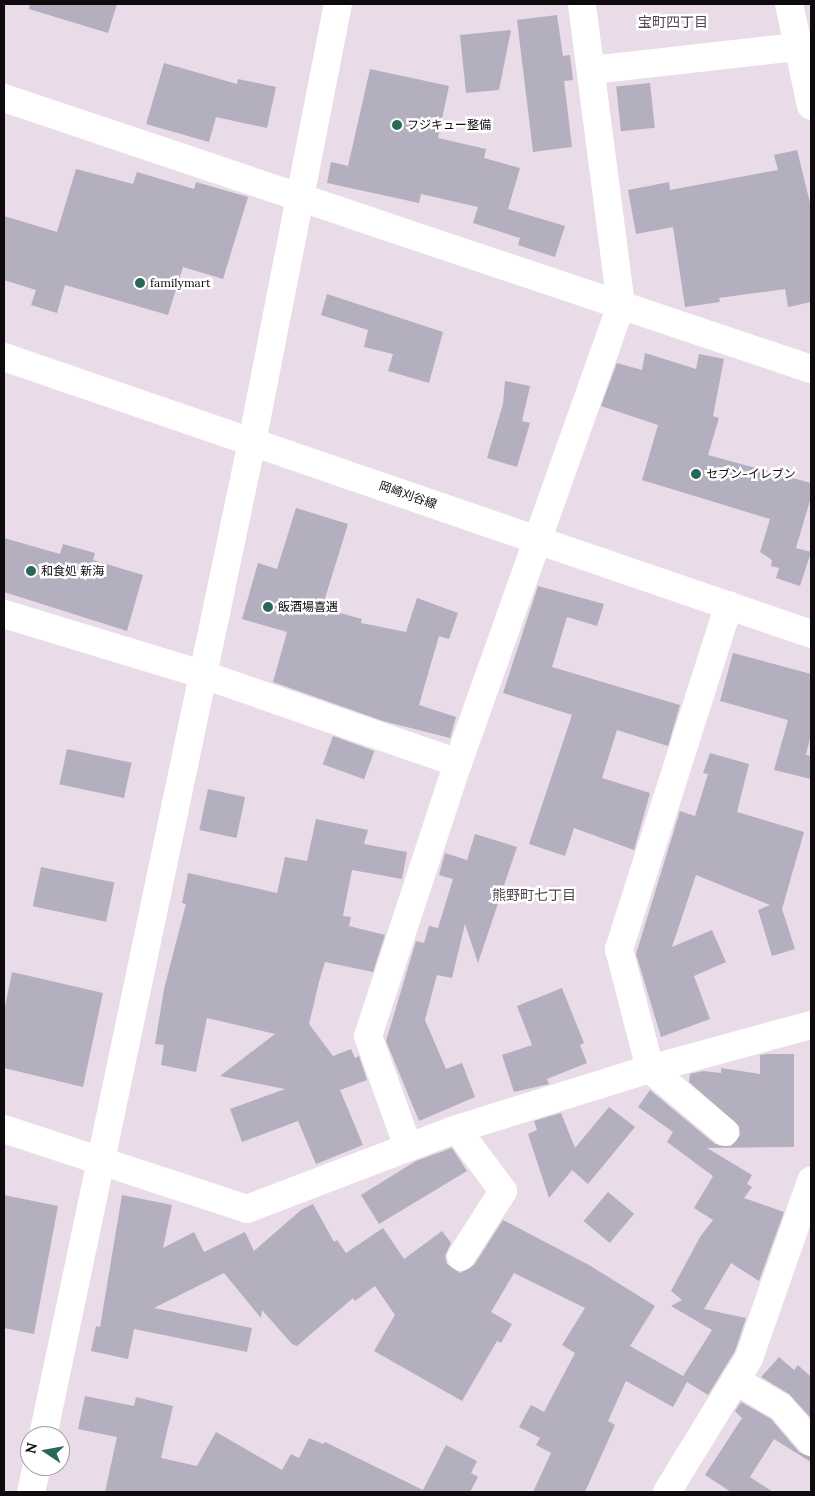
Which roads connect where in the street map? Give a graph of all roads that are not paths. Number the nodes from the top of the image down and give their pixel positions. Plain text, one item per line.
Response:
1 (338, 4) edge
2 (582, 4) edge
3 (789, 4) edge
4 (798, 47) junction
5 (592, 70) junction
6 (4, 98) edge
7 (811, 106) edge
8 (299, 197) junction
9 (621, 305) junction
10 (4, 357) edge
11 (811, 369) edge
12 (252, 442) junction
13 (537, 539) junction
14 (729, 605) junction
15 (4, 614) edge
16 (811, 634) edge
17 (201, 674) junction
18 (458, 763) junction
19 (811, 1025) edge
20 (650, 1069) junction
21 (4, 1129) edge
22 (457, 1129) junction
23 (725, 1132) dead end
24 (408, 1147) junction
25 (101, 1161) junction
26 (811, 1181) edge
27 (805, 1222) edge
28 (461, 1257) dead end
29 (735, 1380) junction
30 (45, 1426) edge
31 (811, 1442) edge
32 (35, 1476) edge
33 (31, 1492) edge
34 (667, 1492) edge

1 - 8 street
2 - 5 street
3 - 4 street
4 - 5 street
4 - 7 street
5 - 9 street
6 - 8 street
8 - 9 street
8 - 12 street
9 - 11 street
9 - 13 street
10 - 12 street, 岡崎刈谷線
12 - 13 street, 岡崎刈谷線
12 - 17 street
13 - 14 street, 岡崎刈谷線
13 - 18 street
14 - 16 street, 岡崎刈谷線
14 - 20 street
15 - 17 street
17 - 18 street
17 - 25 street
18 - 24 street
19 - 20 street
20 - 22 street
20 - 23 street
21 - 25 street
22 - 24 street
22 - 28 street
24 - 25 street
25 - 30 street
26 - 27 street
27 - 29 street
29 - 31 street
29 - 34 street
32 - 33 street

